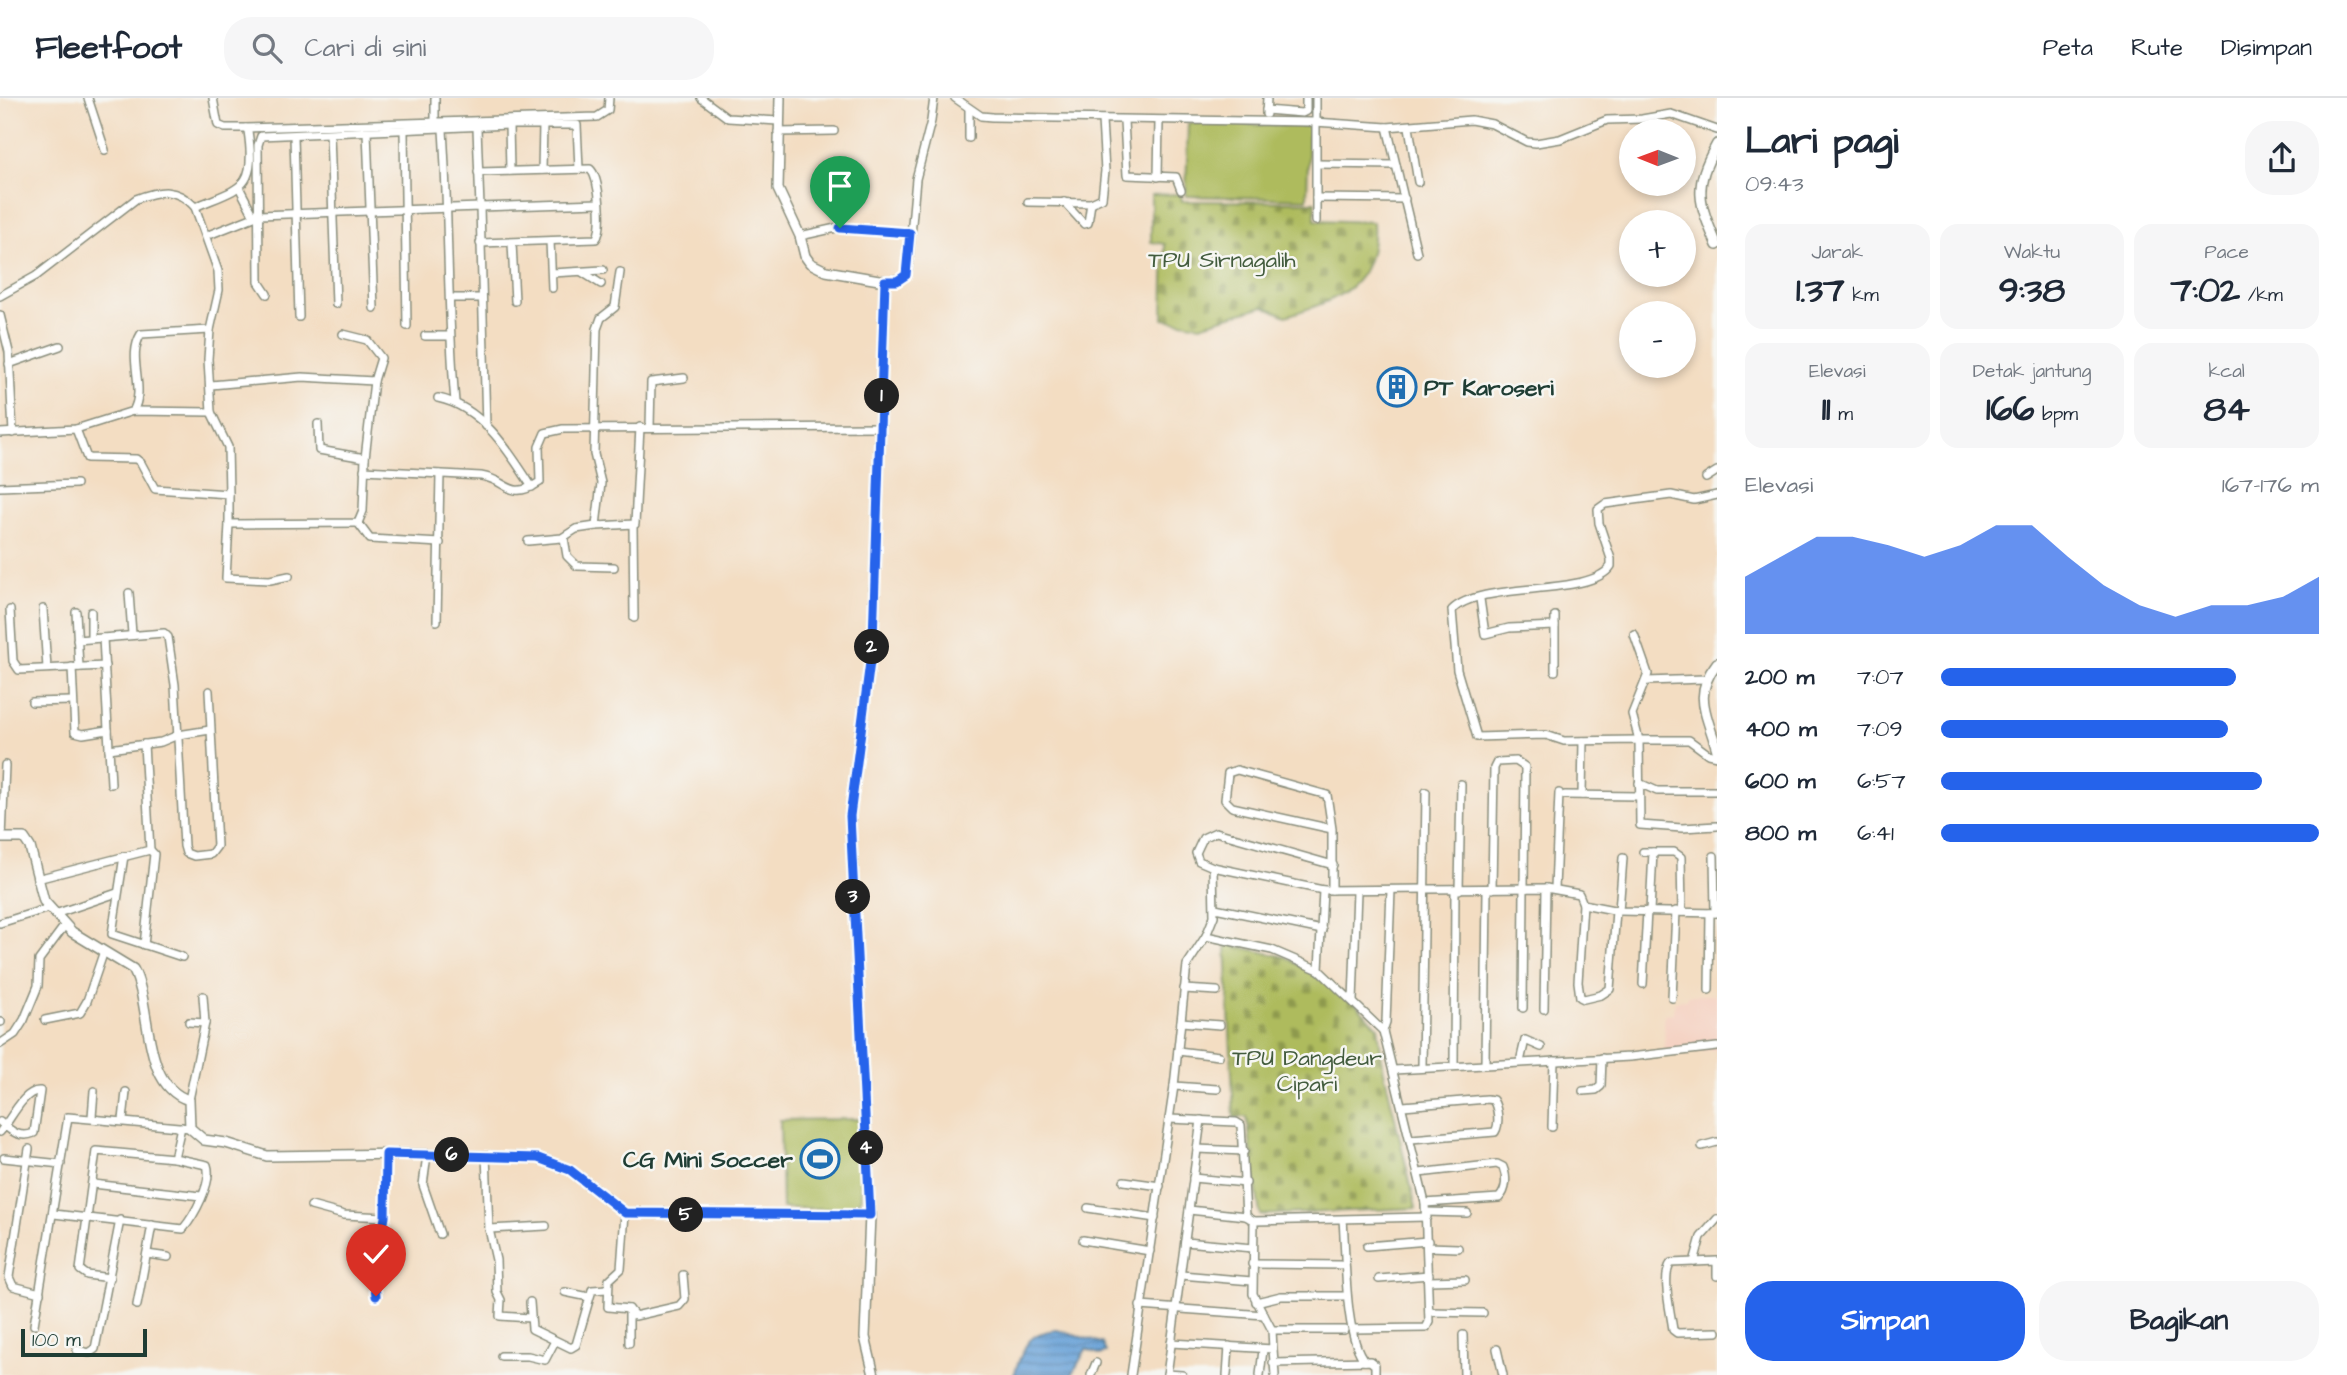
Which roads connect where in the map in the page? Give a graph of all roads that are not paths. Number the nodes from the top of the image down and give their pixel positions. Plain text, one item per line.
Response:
1 (88, 98) edge
2 (213, 98) edge
3 (435, 98) edge
4 (609, 98) edge
5 (701, 98) edge
6 (779, 98) edge
7 (934, 98) edge
8 (955, 98) edge
9 (1267, 98) edge
10 (1306, 98) edge
11 (1316, 98) edge
12 (969, 109) junction
13 (1266, 110) junction
14 (1102, 120) junction
15 (778, 121) junction
16 (1124, 121) junction
17 (1159, 121) junction
18 (435, 122) junction
19 (1265, 122) junction
20 (1315, 122) junction
21 (509, 125) junction
22 (543, 125) junction
23 (1387, 127) junction
24 (1409, 127) junction
25 (246, 128) junction
26 (477, 128) junction
27 (443, 130) junction
28 (1717, 130) edge
29 (404, 131) junction
30 (835, 131) dead end
31 (368, 132) junction
32 (778, 132) junction
33 (331, 134) junction
34 (294, 136) junction
35 (969, 138) dead end
36 (1717, 144) edge
37 (105, 150) dead end
38 (1317, 164) junction
39 (1396, 165) junction
40 (579, 169) junction
41 (542, 170) junction
42 (510, 171) junction
43 (478, 172) junction
44 (1158, 177) junction
45 (1418, 182) dead end
46 (240, 189) junction
47 (1181, 190) dead end
48 (1316, 198) junction
49 (1405, 199) junction
50 (1028, 202) dead end
51 (1064, 202) junction
52 (1091, 202) junction
53 (599, 203) junction
54 (195, 207) junction
55 (480, 207) junction
56 (407, 209) junction
57 (449, 209) junction
58 (370, 212) junction
59 (332, 213) junction
60 (257, 215) junction
61 (296, 215) junction
62 (1316, 220) dead end
63 (910, 233) junction
64 (211, 234) dead end
65 (800, 236) junction
66 (550, 241) junction
67 (480, 243) junction
68 (512, 243) junction
69 (1717, 245) edge
70 (1417, 253) dead end
71 (603, 270) dead end
72 (581, 271) junction
73 (620, 272) dead end
74 (552, 273) junction
75 (885, 281) junction
76 (601, 284) dead end
77 (552, 288) dead end
78 (267, 293) dead end
79 (0, 296) edge
80 (451, 298) junction
81 (482, 298) junction
82 (515, 302) dead end
83 (336, 304) dead end
84 (374, 308) dead end
85 (0, 315) edge
86 (299, 317) dead end
87 (407, 326) dead end
88 (210, 330) junction
89 (343, 334) dead end
90 (425, 336) dead end
91 (449, 336) junction
92 (60, 346) dead end
93 (9, 364) junction
94 (684, 378) dead end
95 (374, 381) junction
96 (211, 385) junction
97 (438, 398) dead end
98 (455, 402) junction
99 (133, 411) junction
100 (211, 412) junction
101 (318, 424) dead end
102 (486, 426) junction
103 (640, 427) junction
104 (650, 427) junction
105 (880, 427) junction
106 (596, 428) junction
107 (76, 429) junction
108 (0, 433) edge
109 (13, 433) junction
110 (365, 458) junction
111 (364, 470) junction
112 (1717, 471) edge
113 (440, 474) junction
114 (1706, 478) dead end
115 (76, 484) dead end
116 (0, 487) edge
117 (532, 487) junction
118 (229, 494) junction
119 (1717, 495) edge
120 (358, 523) junction
121 (229, 524) junction
122 (633, 525) junction
123 (596, 526) junction
124 (564, 538) junction
125 (527, 541) dead end
126 (439, 543) junction
127 (614, 567) dead end
128 (289, 576) dead end
129 (129, 593) dead end
130 (1480, 599) junction
131 (43, 609) dead end
132 (10, 610) dead end
133 (76, 612) dead end
134 (90, 612) dead end
135 (1555, 616) dead end
136 (634, 618) dead end
137 (437, 621) dead end
138 (1555, 626) junction
139 (132, 634) junction
140 (1634, 634) dead end
141 (92, 638) junction
142 (103, 638) junction
143 (77, 640) junction
144 (1717, 663) edge
145 (105, 666) junction
146 (75, 667) junction
147 (47, 668) junction
148 (1555, 671) dead end
149 (1704, 679) junction
150 (1647, 681) junction
151 (209, 691) dead end
152 (72, 701) junction
153 (32, 702) dead end
154 (108, 730) junction
155 (211, 730) junction
156 (178, 735) junction
157 (1639, 740) junction
158 (1583, 741) junction
159 (144, 744) junction
160 (109, 749) junction
161 (1717, 750) edge
162 (1717, 756) edge
163 (5, 765) dead end
164 (3, 781) edge
165 (1639, 783) junction
166 (111, 784) dead end
167 (1461, 784) dead end
168 (1717, 791) edge
169 (1426, 792) dead end
170 (1582, 795) junction
171 (1639, 796) junction
172 (1717, 826) edge
173 (1332, 829) junction
174 (1, 838) edge
175 (150, 850) junction
176 (1643, 852) dead end
177 (1653, 852) junction
178 (124, 856) junction
179 (1714, 856) dead end
180 (1623, 858) dead end
181 (1333, 865) junction
182 (1213, 867) junction
183 (37, 880) junction
184 (1524, 888) junction
185 (1546, 888) junction
186 (1555, 888) junction
187 (1327, 890) junction
188 (1391, 890) junction
189 (1424, 890) junction
190 (1457, 890) junction
191 (1489, 890) junction
192 (1357, 891) junction
193 (117, 893) junction
194 (1583, 904) junction
195 (1215, 908) junction
196 (52, 911) junction
197 (1617, 911) junction
198 (1649, 911) junction
199 (1679, 911) junction
200 (1714, 913) edge
201 (0, 923) edge
202 (65, 925) junction
203 (1322, 930) junction
204 (1206, 936) junction
205 (144, 945) junction
206 (104, 951) junction
207 (182, 957) dead end
208 (1319, 970) junction
209 (1643, 984) dead end
210 (1184, 989) junction
211 (1709, 990) dead end
212 (1217, 991) dead end
213 (203, 996) dead end
214 (1672, 998) dead end
215 (1353, 1001) junction
216 (1524, 1009) dead end
217 (1545, 1009) dead end
218 (45, 1020) dead end
219 (189, 1022) dead end
220 (205, 1023) junction
221 (1181, 1023) junction
222 (1220, 1025) dead end
223 (1383, 1031) junction
224 (0, 1044) edge
225 (1541, 1047) dead end
226 (1717, 1047) edge
227 (1178, 1052) junction
228 (1219, 1056) dead end
229 (1602, 1058) junction
230 (1554, 1061) junction
231 (1520, 1062) junction
232 (1485, 1064) junction
233 (1454, 1066) junction
234 (1422, 1067) junction
235 (1394, 1070) junction
236 (1174, 1086) junction
237 (1217, 1089) dead end
238 (94, 1091) dead end
239 (1583, 1091) dead end
240 (126, 1092) dead end
241 (189, 1100) junction
242 (1403, 1106) junction
243 (92, 1117) junction
244 (1169, 1119) junction
245 (123, 1120) junction
246 (1201, 1120) junction
247 (2, 1127) edge
248 (1552, 1127) dead end
249 (186, 1128) junction
250 (1411, 1139) junction
251 (97, 1142) dead end
252 (1717, 1142) edge
253 (1702, 1146) dead end
254 (29, 1149) dead end
255 (1197, 1149) junction
256 (96, 1151) junction
257 (1244, 1151) junction
258 (386, 1154) junction
259 (427, 1155) junction
260 (486, 1155) junction
261 (4, 1157) dead end
262 (174, 1158) junction
263 (28, 1160) junction
264 (61, 1164) junction
265 (1419, 1173) junction
266 (1193, 1178) junction
267 (1124, 1181) dead end
268 (1246, 1183) junction
269 (93, 1184) junction
270 (1160, 1186) junction
271 (201, 1196) junction
272 (1425, 1203) junction
273 (311, 1206) dead end
274 (1088, 1208) dead end
275 (1189, 1210) junction
276 (625, 1213) junction
277 (1467, 1213) dead end
278 (54, 1214) junction
279 (1427, 1214) junction
280 (870, 1215) junction
281 (1246, 1216) junction
282 (385, 1217) junction
283 (89, 1218) junction
284 (1155, 1218) junction
285 (1717, 1219) edge
286 (120, 1220) junction
287 (1343, 1220) junction
288 (1254, 1221) junction
289 (152, 1225) junction
290 (546, 1226) dead end
291 (489, 1229) junction
292 (440, 1234) dead end
293 (1083, 1240) dead end
294 (1185, 1242) junction
295 (1428, 1244) junction
296 (1367, 1245) dead end
297 (1252, 1248) junction
298 (1458, 1248) dead end
299 (1150, 1251) junction
300 (147, 1254) junction
301 (168, 1257) dead end
302 (1694, 1262) junction
303 (1252, 1264) junction
304 (1340, 1265) dead end
305 (683, 1275) dead end
306 (1181, 1275) junction
307 (1717, 1276) edge
308 (110, 1278) junction
309 (1429, 1278) junction
310 (1379, 1279) dead end
311 (1465, 1280) dead end
312 (1252, 1281) junction
313 (607, 1289) junction
314 (565, 1292) dead end
315 (40, 1293) junction
316 (376, 1296) dead end
317 (1343, 1296) dead end
318 (589, 1297) junction
319 (530, 1302) dead end
320 (1256, 1302) junction
321 (137, 1305) dead end
322 (1140, 1306) junction
323 (629, 1309) junction
324 (1175, 1310) junction
325 (1429, 1312) junction
326 (1483, 1312) dead end
327 (1264, 1315) junction
328 (530, 1318) junction
329 (34, 1325) dead end
330 (1272, 1329) junction
331 (1348, 1330) junction
332 (1717, 1332) edge
333 (1463, 1335) dead end
334 (555, 1341) junction
335 (629, 1343) dead end
336 (1171, 1343) junction
337 (1229, 1346) junction
338 (1273, 1349) junction
339 (1497, 1349) dead end
340 (77, 1350) dead end
341 (1263, 1350) junction
342 (501, 1356) dead end
343 (1365, 1361) junction
344 (1096, 1363) dead end
345 (1273, 1363) junction
346 (874, 1375) edge
347 (1091, 1375) edge
348 (1131, 1375) edge
349 (1167, 1375) edge
350 (1182, 1375) edge
351 (1227, 1375) edge
352 (1260, 1375) edge
353 (1275, 1375) edge
354 (1375, 1375) edge
355 (1464, 1375) edge
356 (1503, 1375) edge

1 - 37 street
2 - 25 street
3 - 18 street
4 - 18 street
5 - 15 street
6 - 15 street
7 - 63 street
8 - 12 street
9 - 13 street
10 - 13 street
11 - 20 street
12 - 14 street
12 - 35 street
13 - 19 street
14 - 16 street
14 - 52 street
15 - 32 street
16 - 17 street
16 - 44 street
17 - 19 street
17 - 44 street
18 - 25 street
19 - 20 street
20 - 23 street
20 - 38 street
21 - 22 street
21 - 26 street
21 - 42 street
22 - 40 street
22 - 41 street
23 - 24 street
23 - 39 street
24 - 28 street
24 - 45 street
25 - 46 street
26 - 27 street
26 - 43 street
27 - 29 street
27 - 57 street
29 - 31 street
29 - 56 street
30 - 32 street
31 - 33 street
31 - 58 street
32 - 65 street
33 - 34 street
33 - 59 street
34 - 60 street
34 - 61 street
36 - 69 street
38 - 39 street
38 - 48 street
39 - 49 street
40 - 41 street
40 - 53 street
41 - 42 street
42 - 43 street
43 - 55 street
44 - 47 street
46 - 54 street
46 - 60 street
48 - 49 street
48 - 62 street
49 - 70 street
50 - 51 street
51 - 52 street
51 - 52 street
53 - 55 street
53 - 66 street
54 - 79 street
54 - 88 street
55 - 57 street
55 - 67 street
56 - 57 street
56 - 58 street
56 - 87 street
57 - 80 street
58 - 59 street
58 - 84 street
59 - 61 street
59 - 83 street
60 - 61 street
60 - 64 street
60 - 78 street
61 - 86 street
63 - 65 street
63 - 75 street
65 - 75 street
66 - 68 street
66 - 74 street
67 - 68 street
67 - 81 street
68 - 82 street
71 - 72 street
72 - 74 street
72 - 76 street
73 - 106 street
74 - 77 street
75 - 105 street
80 - 81 street
80 - 91 street
81 - 102 street
85 - 93 street
88 - 96 street
88 - 99 street
89 - 95 street
90 - 91 street
91 - 98 street
92 - 93 street
93 - 109 street
94 - 104 street
95 - 96 street
95 - 110 street
96 - 100 street
97 - 98 street
98 - 102 street
99 - 100 street
99 - 107 street
100 - 118 street
101 - 110 street
102 - 117 street
103 - 104 street
103 - 106 street
103 - 122 street
104 - 105 street
105 - 280 street
106 - 117 street
106 - 123 street
107 - 109 street
107 - 118 street
108 - 109 street
110 - 111 street
111 - 113 street
111 - 120 street
112 - 114 street
113 - 117 street
113 - 126 street
115 - 116 street
118 - 121 street
119 - 130 street
120 - 121 street
120 - 126 street
121 - 128 street
122 - 123 street
122 - 136 street
123 - 124 street
124 - 125 street
124 - 127 street
126 - 137 street
129 - 139 street
130 - 138 street
130 - 158 street
131 - 147 street
132 - 147 street
133 - 143 street
134 - 141 street
135 - 138 street
138 - 148 street
139 - 142 street
139 - 156 street
140 - 150 street
141 - 142 street
141 - 143 street
142 - 145 street
143 - 146 street
144 - 149 street
145 - 146 street
145 - 154 street
146 - 147 street
146 - 152 street
149 - 150 street
149 - 161 street
150 - 157 street
151 - 155 street
152 - 153 street
152 - 154 street
154 - 160 street
155 - 156 street
155 - 156 street
156 - 159 street
157 - 158 street
157 - 162 street
157 - 165 street
158 - 170 street
159 - 160 street
159 - 175 street
160 - 166 street
163 - 164 street
164 - 174 street
165 - 168 street
165 - 171 street
167 - 190 street
169 - 189 street
170 - 171 street
170 - 186 street
171 - 172 street
173 - 173 street
173 - 181 street
174 - 183 street
175 - 178 street
175 - 205 street
176 - 177 street
177 - 198 street
177 - 199 street
178 - 183 street
178 - 193 street
179 - 200 street
180 - 197 street
181 - 182 street
181 - 187 street
182 - 187 street
182 - 195 street
183 - 196 street
184 - 185 street
184 - 191 street
184 - 191 street
184 - 216 street
185 - 186 street
185 - 217 street
186 - 194 street
187 - 192 street
187 - 203 street
188 - 189 street
188 - 192 street
188 - 223 street
189 - 190 street
189 - 234 street
190 - 191 street
190 - 233 street
191 - 232 street
192 - 215 street
193 - 196 street
193 - 205 street
194 - 197 street
194 - 197 street
195 - 203 street
195 - 204 street
196 - 201 street
196 - 202 street
197 - 198 street
198 - 199 street
198 - 209 street
199 - 200 street
199 - 214 street
200 - 211 street
202 - 206 street
202 - 224 street
203 - 208 street
204 - 208 street
204 - 210 street
205 - 207 street
206 - 218 street
206 - 241 street
208 - 215 street
210 - 212 street
210 - 221 street
213 - 220 street
215 - 223 street
219 - 220 street
220 - 241 street
221 - 222 street
221 - 227 street
223 - 235 street
225 - 231 street
226 - 229 street
227 - 228 street
227 - 236 street
229 - 230 street
229 - 239 street
230 - 231 street
230 - 248 street
231 - 232 street
232 - 233 street
233 - 234 street
234 - 235 street
235 - 242 street
236 - 237 street
236 - 244 street
238 - 243 street
240 - 245 street
241 - 249 street
242 - 250 street
242 - 250 street
243 - 245 street
243 - 264 street
244 - 246 street
244 - 270 street
245 - 249 street
246 - 255 street
246 - 257 street
247 - 247 street
249 - 258 street
249 - 262 street
250 - 265 street
251 - 256 street
252 - 253 street
254 - 263 street
255 - 257 street
255 - 266 street
256 - 262 street
256 - 269 street
257 - 268 street
258 - 259 street
258 - 282 street
259 - 260 street
259 - 292 street
260 - 276 street
260 - 291 street
261 - 263 street
262 - 271 street
263 - 264 street
263 - 315 street
264 - 278 street
265 - 272 street
265 - 272 street
266 - 268 street
266 - 275 street
267 - 270 street
268 - 281 street
269 - 271 street
269 - 283 street
270 - 284 street
271 - 289 street
272 - 279 street
273 - 282 street
274 - 284 street
275 - 281 street
275 - 294 street
276 - 280 street
276 - 313 street
277 - 279 street
278 - 283 street
278 - 315 street
279 - 287 street
279 - 295 street
280 - 346 street
281 - 288 street
282 - 316 street
283 - 286 street
283 - 308 street
284 - 299 street
285 - 302 street
286 - 289 street
286 - 308 street
287 - 288 street
287 - 331 street
288 - 297 street
289 - 300 street
290 - 291 street
291 - 328 street
293 - 299 street
294 - 297 street
294 - 306 street
295 - 296 street
295 - 298 street
295 - 309 street
297 - 303 street
299 - 322 street
300 - 301 street
300 - 321 street
302 - 307 street
302 - 332 street
303 - 304 street
303 - 312 street
305 - 323 street
306 - 312 street
306 - 324 street
308 - 340 street
309 - 310 street
309 - 311 street
309 - 325 street
312 - 320 street
313 - 318 street
313 - 323 street
314 - 318 street
315 - 329 street
317 - 320 street
318 - 334 street
319 - 328 street
320 - 327 street
322 - 324 street
322 - 348 street
323 - 335 street
324 - 327 street
324 - 336 street
325 - 326 street
325 - 331 street
327 - 330 street
328 - 334 street
330 - 331 street
330 - 338 street
331 - 343 street
333 - 355 street
334 - 342 street
336 - 337 street
336 - 349 street
337 - 341 street
337 - 351 street
338 - 341 street
338 - 345 street
339 - 356 street
341 - 352 street
343 - 345 street
343 - 354 street
344 - 347 street
345 - 353 street
349 - 350 street

